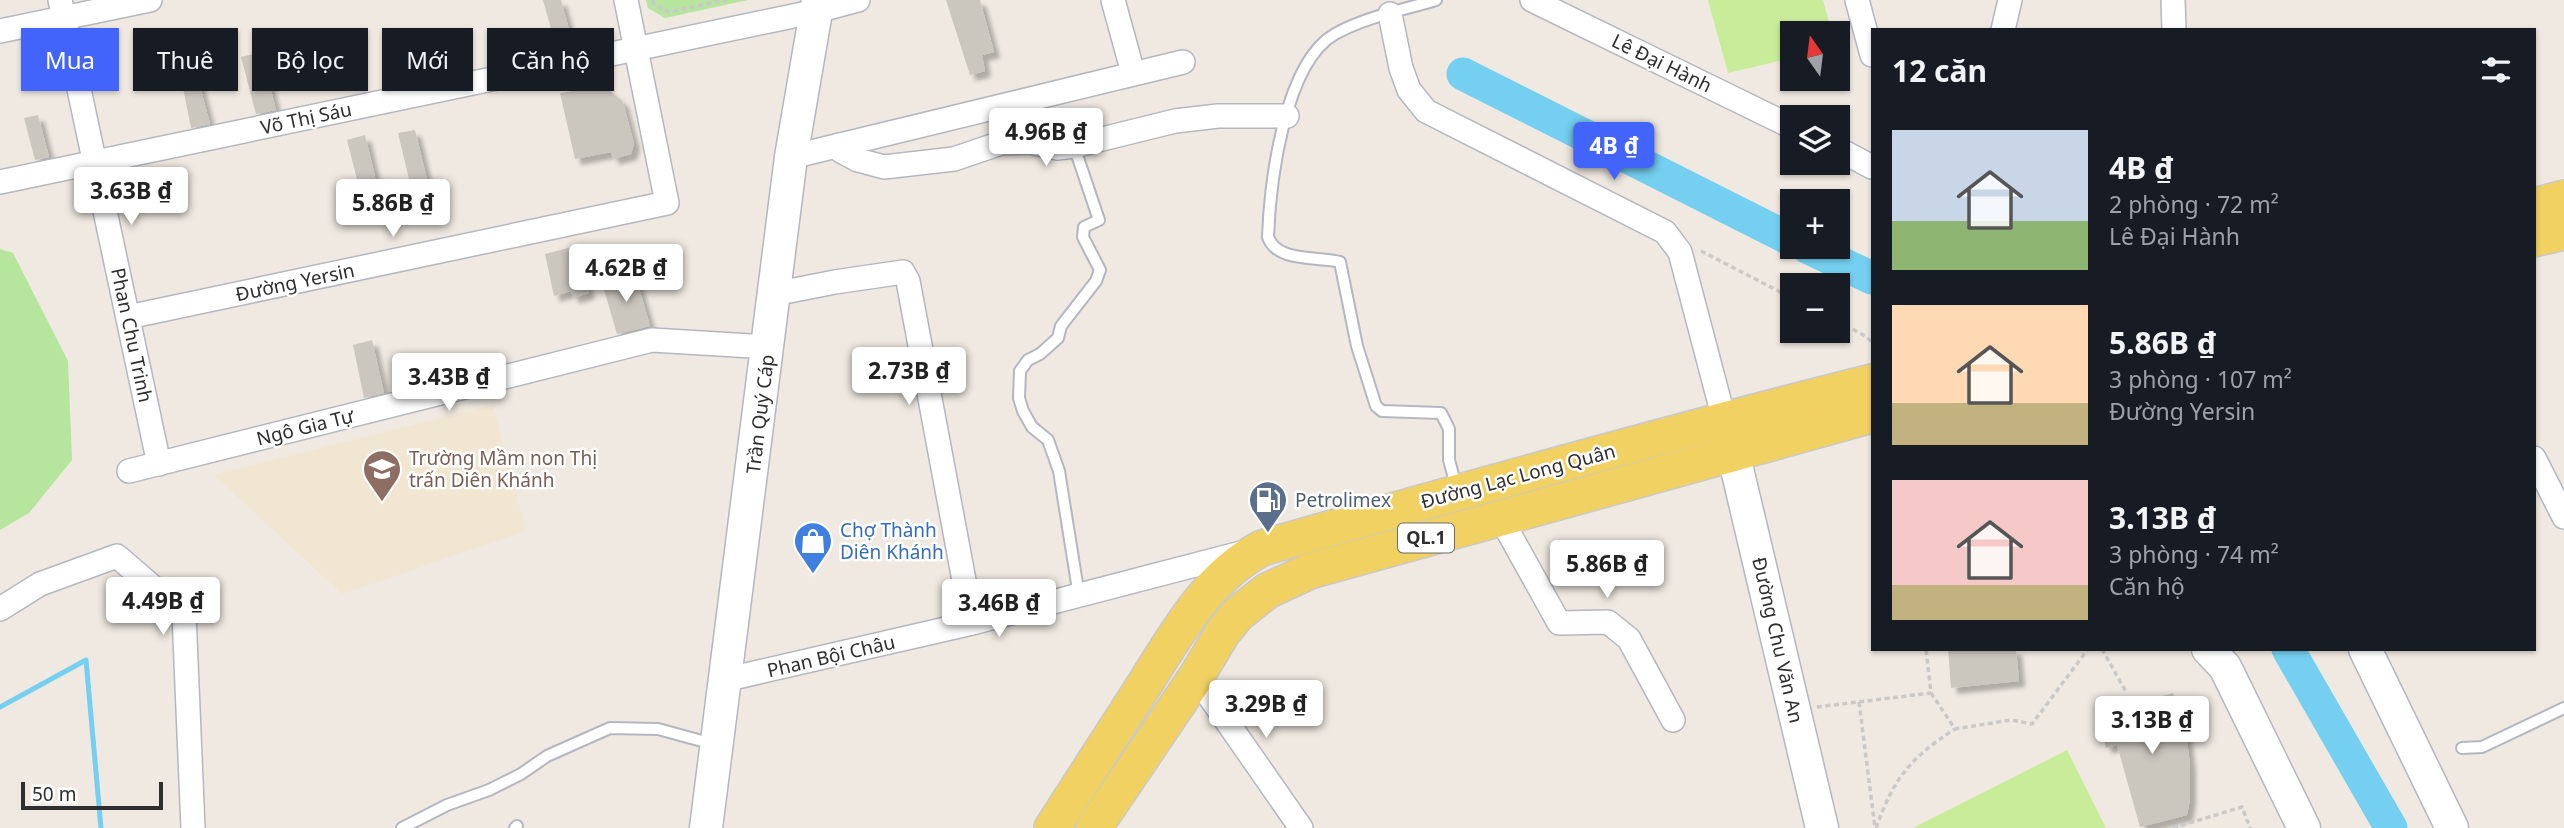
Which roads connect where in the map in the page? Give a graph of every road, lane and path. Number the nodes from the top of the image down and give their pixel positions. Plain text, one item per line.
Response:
1 (150, 0) edge
2 (626, 0) edge
3 (653, 0) edge
4 (726, 0) edge
5 (858, 0) edge
6 (1113, 0) edge
7 (1436, 0) edge
8 (1532, 0) edge
9 (1857, 0) edge
10 (2010, 0) edge
11 (2173, 0) edge
12 (818, 6) edge
13 (62, 9) edge
14 (1391, 15) junction
15 (2003, 28) edge
16 (2174, 28) edge
17 (0, 31) edge
18 (637, 48) junction
19 (1871, 51) edge
20 (1184, 62) dead end
21 (1133, 74) junction
22 (1287, 116) junction
23 (1780, 121) edge
24 (839, 145) junction
25 (1074, 146) junction
26 (1850, 155) edge
27 (791, 157) junction
28 (95, 162) junction
29 (1871, 166) edge
30 (0, 182) edge
31 (2564, 198) edge
32 (2536, 205) edge
33 (2564, 232) edge
34 (2536, 239) edge
35 (1699, 250) dead end
36 (1780, 292) edge
37 (775, 294) junction
38 (128, 317) junction
39 (1850, 328) edge
40 (1871, 341) edge
41 (769, 347) junction
42 (1871, 382) edge
43 (1871, 415) edge
44 (1724, 419) junction
45 (1733, 452) junction
46 (2536, 462) edge
47 (159, 464) junction
48 (129, 471) dead end
49 (1458, 492) junction
50 (1500, 517) junction
51 (2564, 517) edge
52 (1262, 548) junction
53 (1079, 596) junction
54 (0, 609) edge
55 (972, 623) junction
56 (1926, 651) edge
57 (2087, 651) edge
58 (2103, 651) edge
59 (2210, 651) edge
60 (2366, 651) edge
61 (1196, 677) junction
62 (724, 680) junction
63 (1931, 692) junction
64 (2126, 692) dead end
65 (1860, 702) junction
66 (1811, 708) dead end
67 (2564, 708) edge
68 (1673, 720) dead end
69 (1955, 729) junction
70 (716, 745) junction
71 (2462, 748) dead end
72 (194, 828) edge
73 (402, 828) edge
74 (706, 828) edge
75 (1052, 828) edge
76 (1094, 828) edge
77 (1301, 828) edge
78 (1822, 828) edge
79 (1875, 828) edge
80 (2173, 828) edge
81 (2250, 828) edge
82 (2304, 828) edge
83 (2452, 828) edge

1 - 13 street
2 - 18 street
3 - 4 path
5 - 12 street, Võ Thị Sáu
6 - 21 street
7 - 14 lane
8 - 23 street, Lê Đại Hành
9 - 19 street
10 - 15 street
11 - 16 street
12 - 18 street, Võ Thị Sáu
12 - 27 street, Trần Quý Cáp
13 - 17 street
13 - 28 street, Phan Chu Trinh
14 - 22 lane
14 - 44 street
18 - 28 street, Võ Thị Sáu
18 - 38 street, Đường Yersin
20 - 21 street
21 - 24 street
22 - 25 street
22 - 49 lane
24 - 25 street
24 - 27 street
25 - 53 lane
26 - 29 street
27 - 37 street, Trần Quý Cáp
28 - 30 street, Võ Thị Sáu
28 - 38 street, Phan Chu Trinh
31 - 32 main road
33 - 34 main road
35 - 36 path
37 - 41 street, Trần Quý Cáp
37 - 55 street
38 - 47 street, Phan Chu Trinh
39 - 40 path
41 - 47 street, Ngô Gia Tự
41 - 62 street, Trần Quý Cáp
42 - 44 main road, Đường Lạc Long Quân / QL.1
43 - 45 main road, Đường Lạc Long Quân / QL.1
44 - 49 main road, Đường Lạc Long Quân / QL.1
45 - 50 main road, Đường Lạc Long Quân / QL.1
45 - 78 street, Đường Chu Văn An
46 - 51 street
47 - 48 street, Ngô Gia Tự
49 - 52 main road, Đường Lạc Long Quân / QL.1
50 - 61 main road, Đường Lạc Long Quân / QL.1
50 - 68 street
52 - 53 street, Phan Bội Châu
52 - 75 main road, Đường Lạc Long Quân / QL.1
53 - 55 street, Phan Bội Châu
54 - 72 street
55 - 62 street, Phan Bội Châu
56 - 63 path
57 - 69 path
58 - 64 path
59 - 82 street
60 - 83 street
61 - 76 main road, Đường Lạc Long Quân / QL.1
61 - 77 street
62 - 70 street, Trần Quý Cáp
63 - 65 path
63 - 69 path
65 - 66 path
65 - 79 path
67 - 71 lane
69 - 79 path
70 - 73 lane
70 - 74 street, Trần Quý Cáp
80 - 81 path

